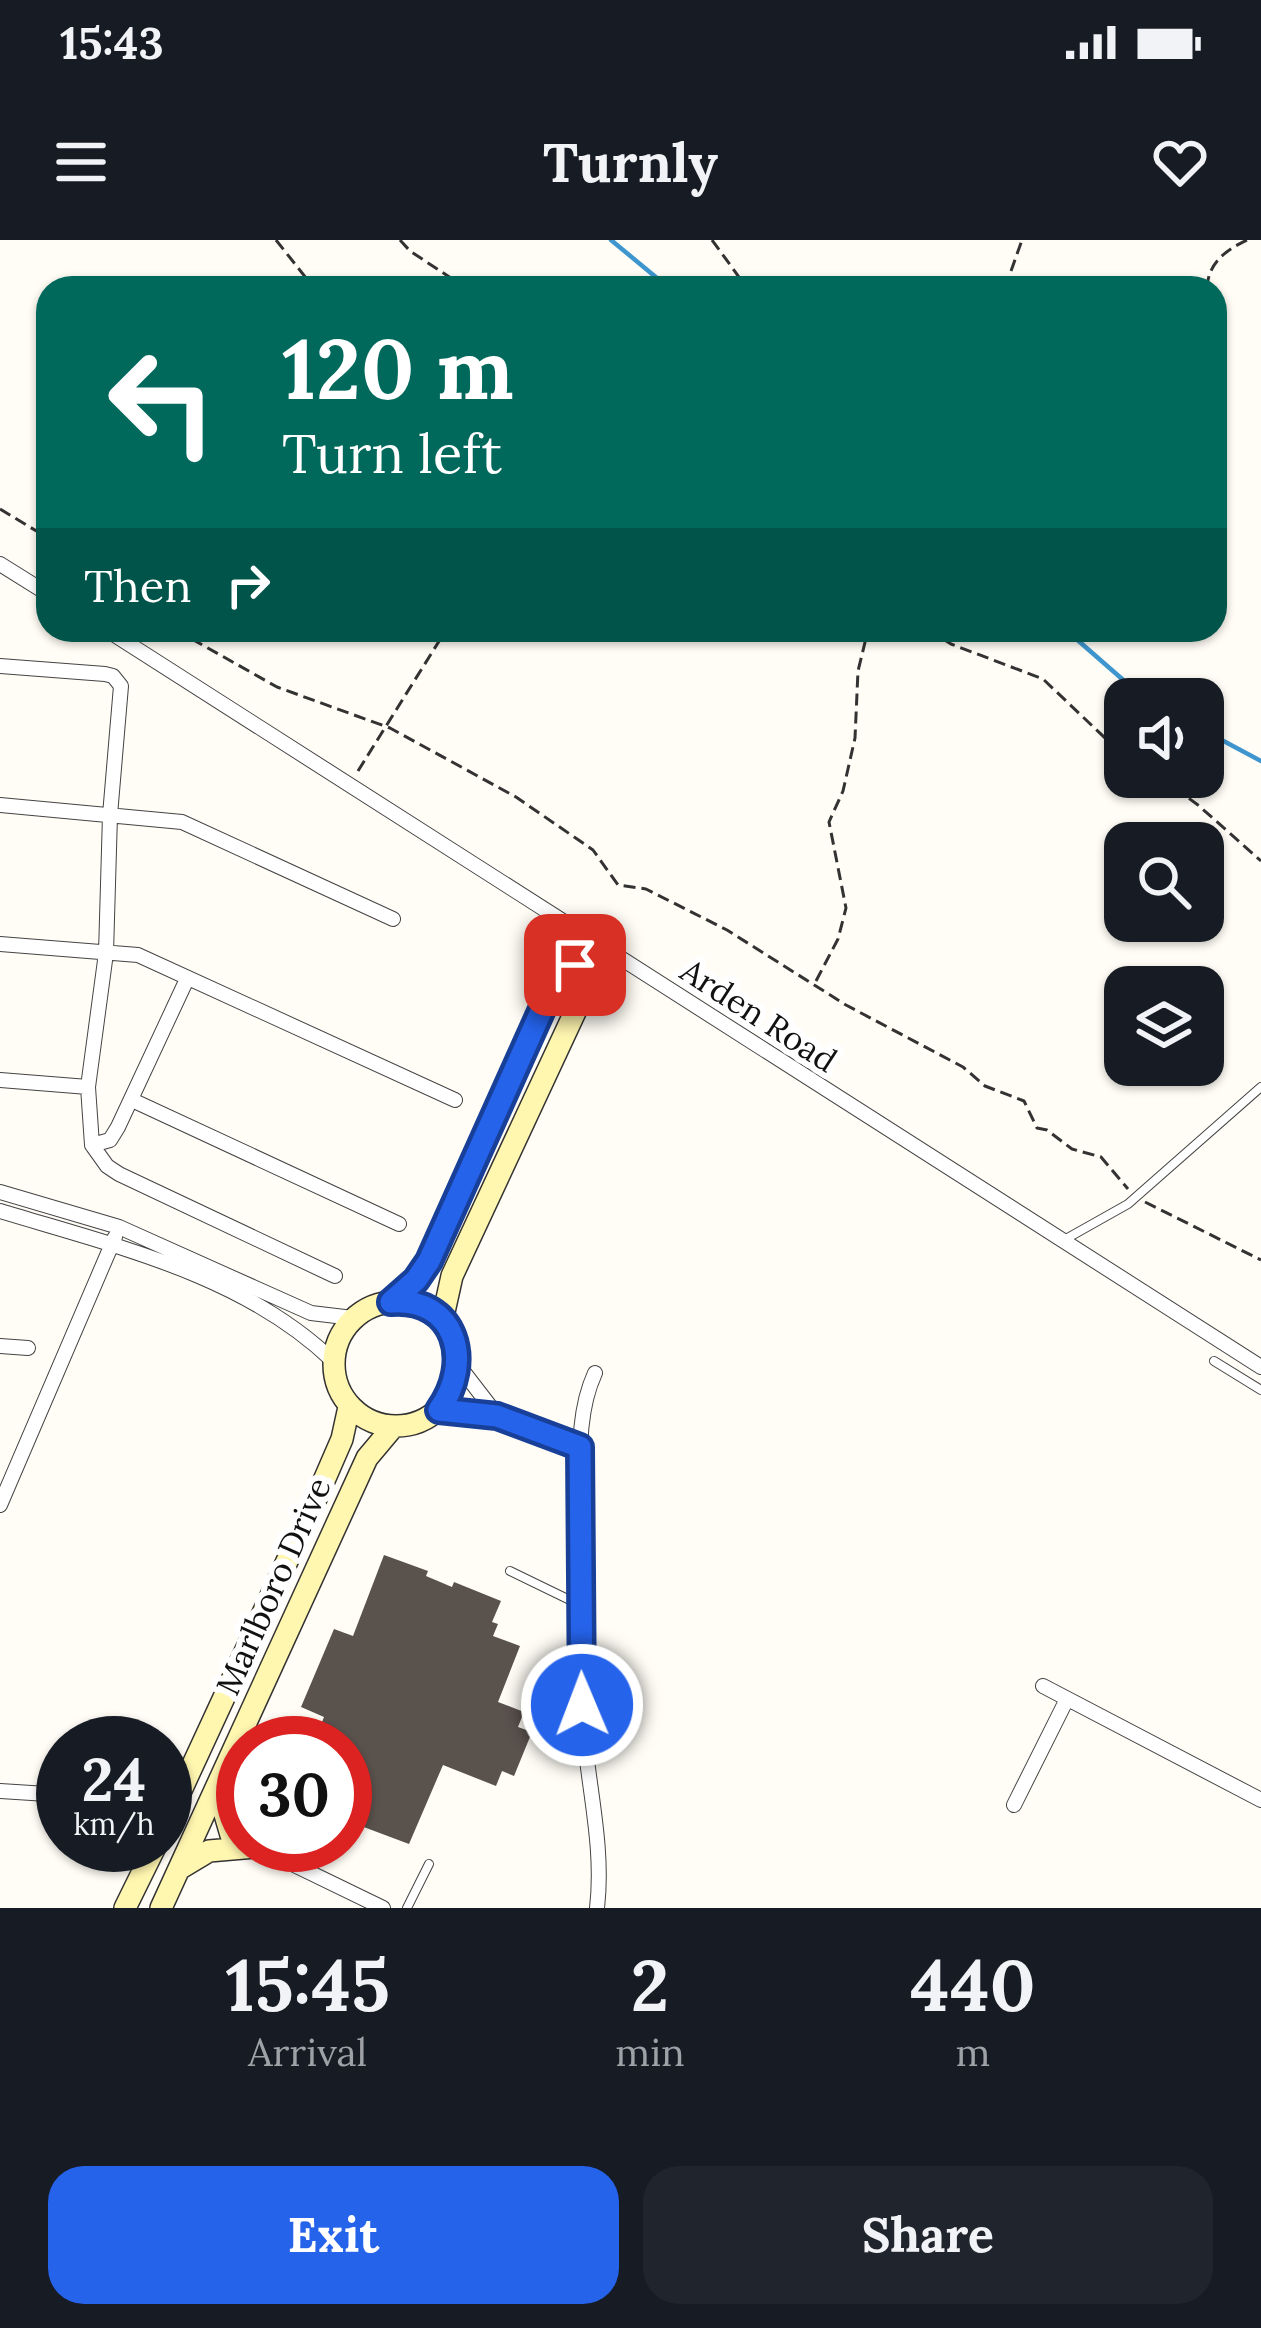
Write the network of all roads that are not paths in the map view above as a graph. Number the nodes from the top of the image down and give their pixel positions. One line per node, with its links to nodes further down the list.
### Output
1 (0, 564): 2 (street)
2 (36, 586)
3 (126, 642): 21 (street, Arden Road)
4 (0, 666): 6 (street)
5 (0, 805): 6 (street)
6 (110, 815): 7 (street); 9 (street)
7 (393, 919)
8 (0, 944): 9 (street)
9 (106, 953): 10 (street); 12 (street)
10 (187, 979): 14 (street); 15 (street)
11 (0, 1080): 12 (street)
12 (88, 1087): 16 (street)
13 (1261, 1087): 21 (lane)
14 (132, 1100): 16 (street); 19 (street)
15 (455, 1100)
16 (92, 1145): 23 (street)
17 (0, 1192): 20 (street)
18 (0, 1211): 22 (street)
19 (399, 1224)
20 (119, 1227): 22 (street); 25 (street)
21 (1063, 1241): 32 (street, Arden Road)
22 (112, 1246): 29 (street); 40 (street)
23 (335, 1276)
24 (391, 1302): 25 (main road); 26 (main road); 26 (main road)
25 (353, 1318): 29 (main road)
26 (442, 1321): 31 (main road)
27 (0, 1346): 28 (street)
28 (28, 1348)
29 (333, 1361): 35 (main road)
30 (1214, 1361): 34 (lane)
31 (459, 1366): 36 (main road); 37 (street)
32 (1261, 1367)
33 (595, 1373): 39 (street)
34 (1261, 1390)
35 (349, 1406): 38 (main road); 46 (main road, Marlboro Drive)
36 (439, 1410): 37 (street); 38 (main road)
37 (497, 1416): 39 (street)
38 (393, 1426): 45 (main road, Marlboro Drive)
39 (580, 1447): 42 (street)
40 (0, 1505)
41 (510, 1570): 42 (lane)
42 (579, 1604): 64 (street)
43 (1043, 1686): 44 (street)
44 (1066, 1699): 50 (street); 51 (street)
45 (249, 1716)
46 (192, 1762)
47 (216, 1790): 53 (main road, Marlboro Drive)
48 (0, 1791): 49 (street)
49 (36, 1793)
50 (1261, 1800)
51 (1015, 1805)
52 (192, 1826): 53 (main road)
53 (200, 1826): 54 (street); 55 (main road, Marlboro Drive)
54 (216, 1831)
55 (192, 1842)
56 (429, 1864): 63 (lane)
57 (143, 1872): 60 (main road)
58 (178, 1872): 61 (main road, Marlboro Drive)
59 (309, 1872): 62 (street)
60 (125, 1908)
61 (161, 1908)
62 (383, 1908)
63 (407, 1908)
64 (597, 1908)

